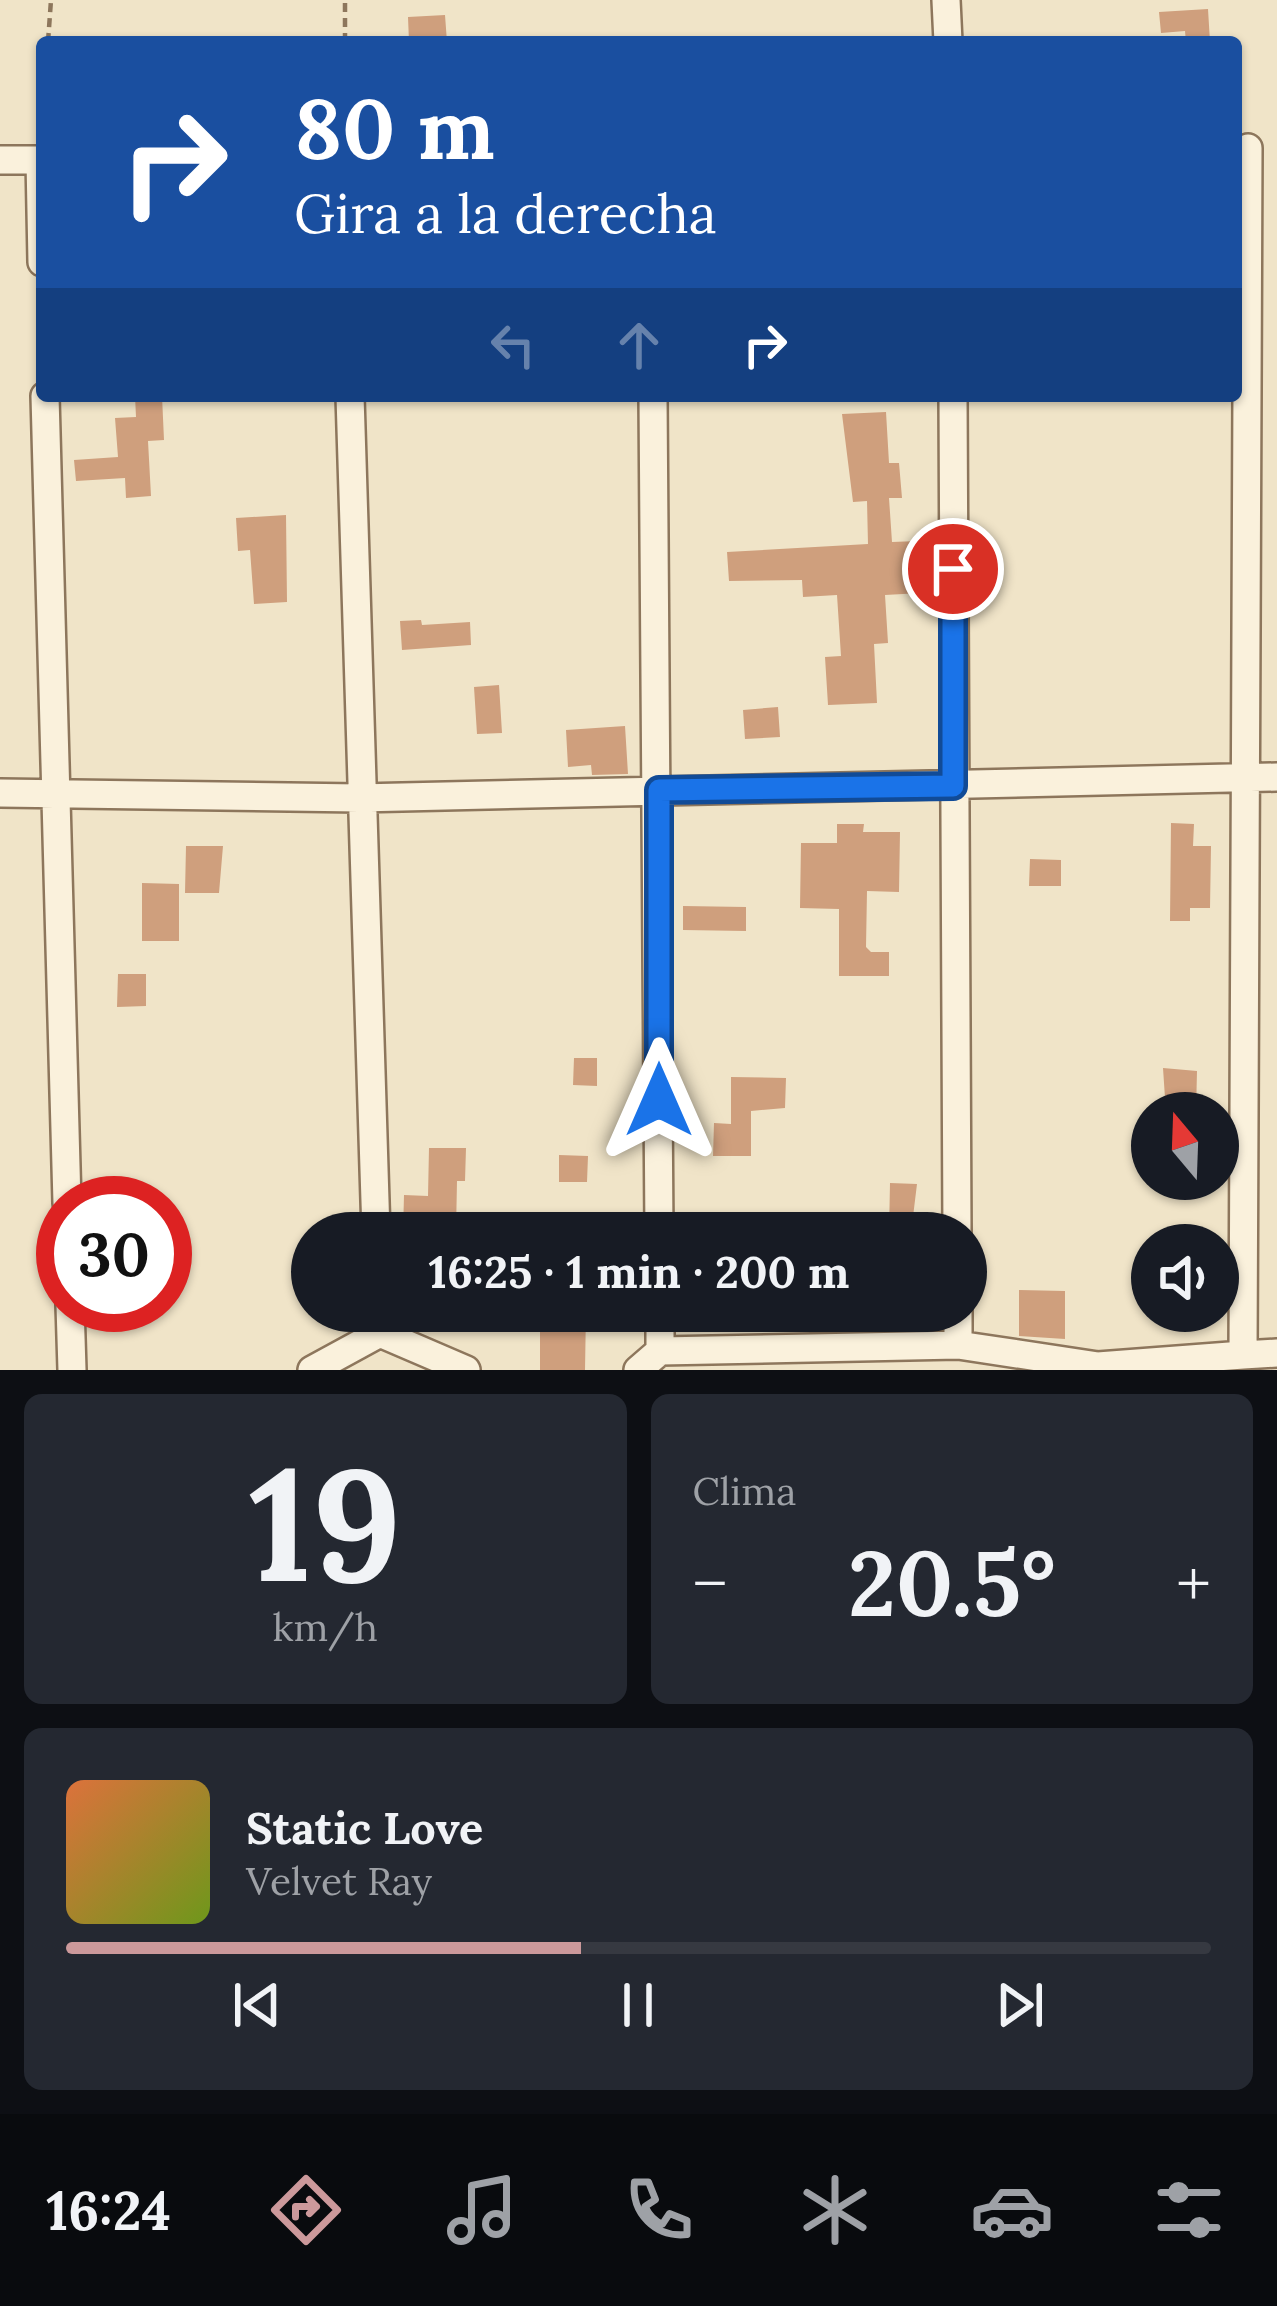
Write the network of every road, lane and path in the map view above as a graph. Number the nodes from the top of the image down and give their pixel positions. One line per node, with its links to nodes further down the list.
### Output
1 (51, 0): 4 (path)
2 (345, 0): 5 (path)
3 (946, 0): 6 (street)
4 (48, 36)
5 (345, 36)
6 (948, 36)
7 (1242, 148): 8 (street); 15 (street)
8 (1277, 148)
9 (0, 160): 10 (street)
10 (36, 160)
11 (45, 402): 19 (street)
12 (350, 402): 20 (street)
13 (653, 402): 17 (street)
14 (952, 402): 16 (street)
15 (1263, 778): 16 (street); 33 (street)
16 (953, 786): 17 (street); 24 (street)
17 (659, 790): 20 (street); 23 (street)
18 (0, 793): 19 (street)
19 (54, 793): 20 (street); 21 (street)
20 (359, 797): 22 (street)
21 (66, 1176)
22 (375, 1212)
23 (659, 1212)
24 (957, 1212)
25 (71, 1332): 34 (street)
26 (365, 1332): 35 (street)
27 (397, 1332): 36 (street)
28 (660, 1332): 31 (street)
29 (958, 1332): 30 (street)
30 (958, 1345): 31 (street); 33 (street)
31 (660, 1351): 37 (street)
32 (1277, 1354): 33 (street)
33 (1243, 1355)
34 (72, 1370)
35 (312, 1370)
36 (466, 1370)
37 (638, 1370)

